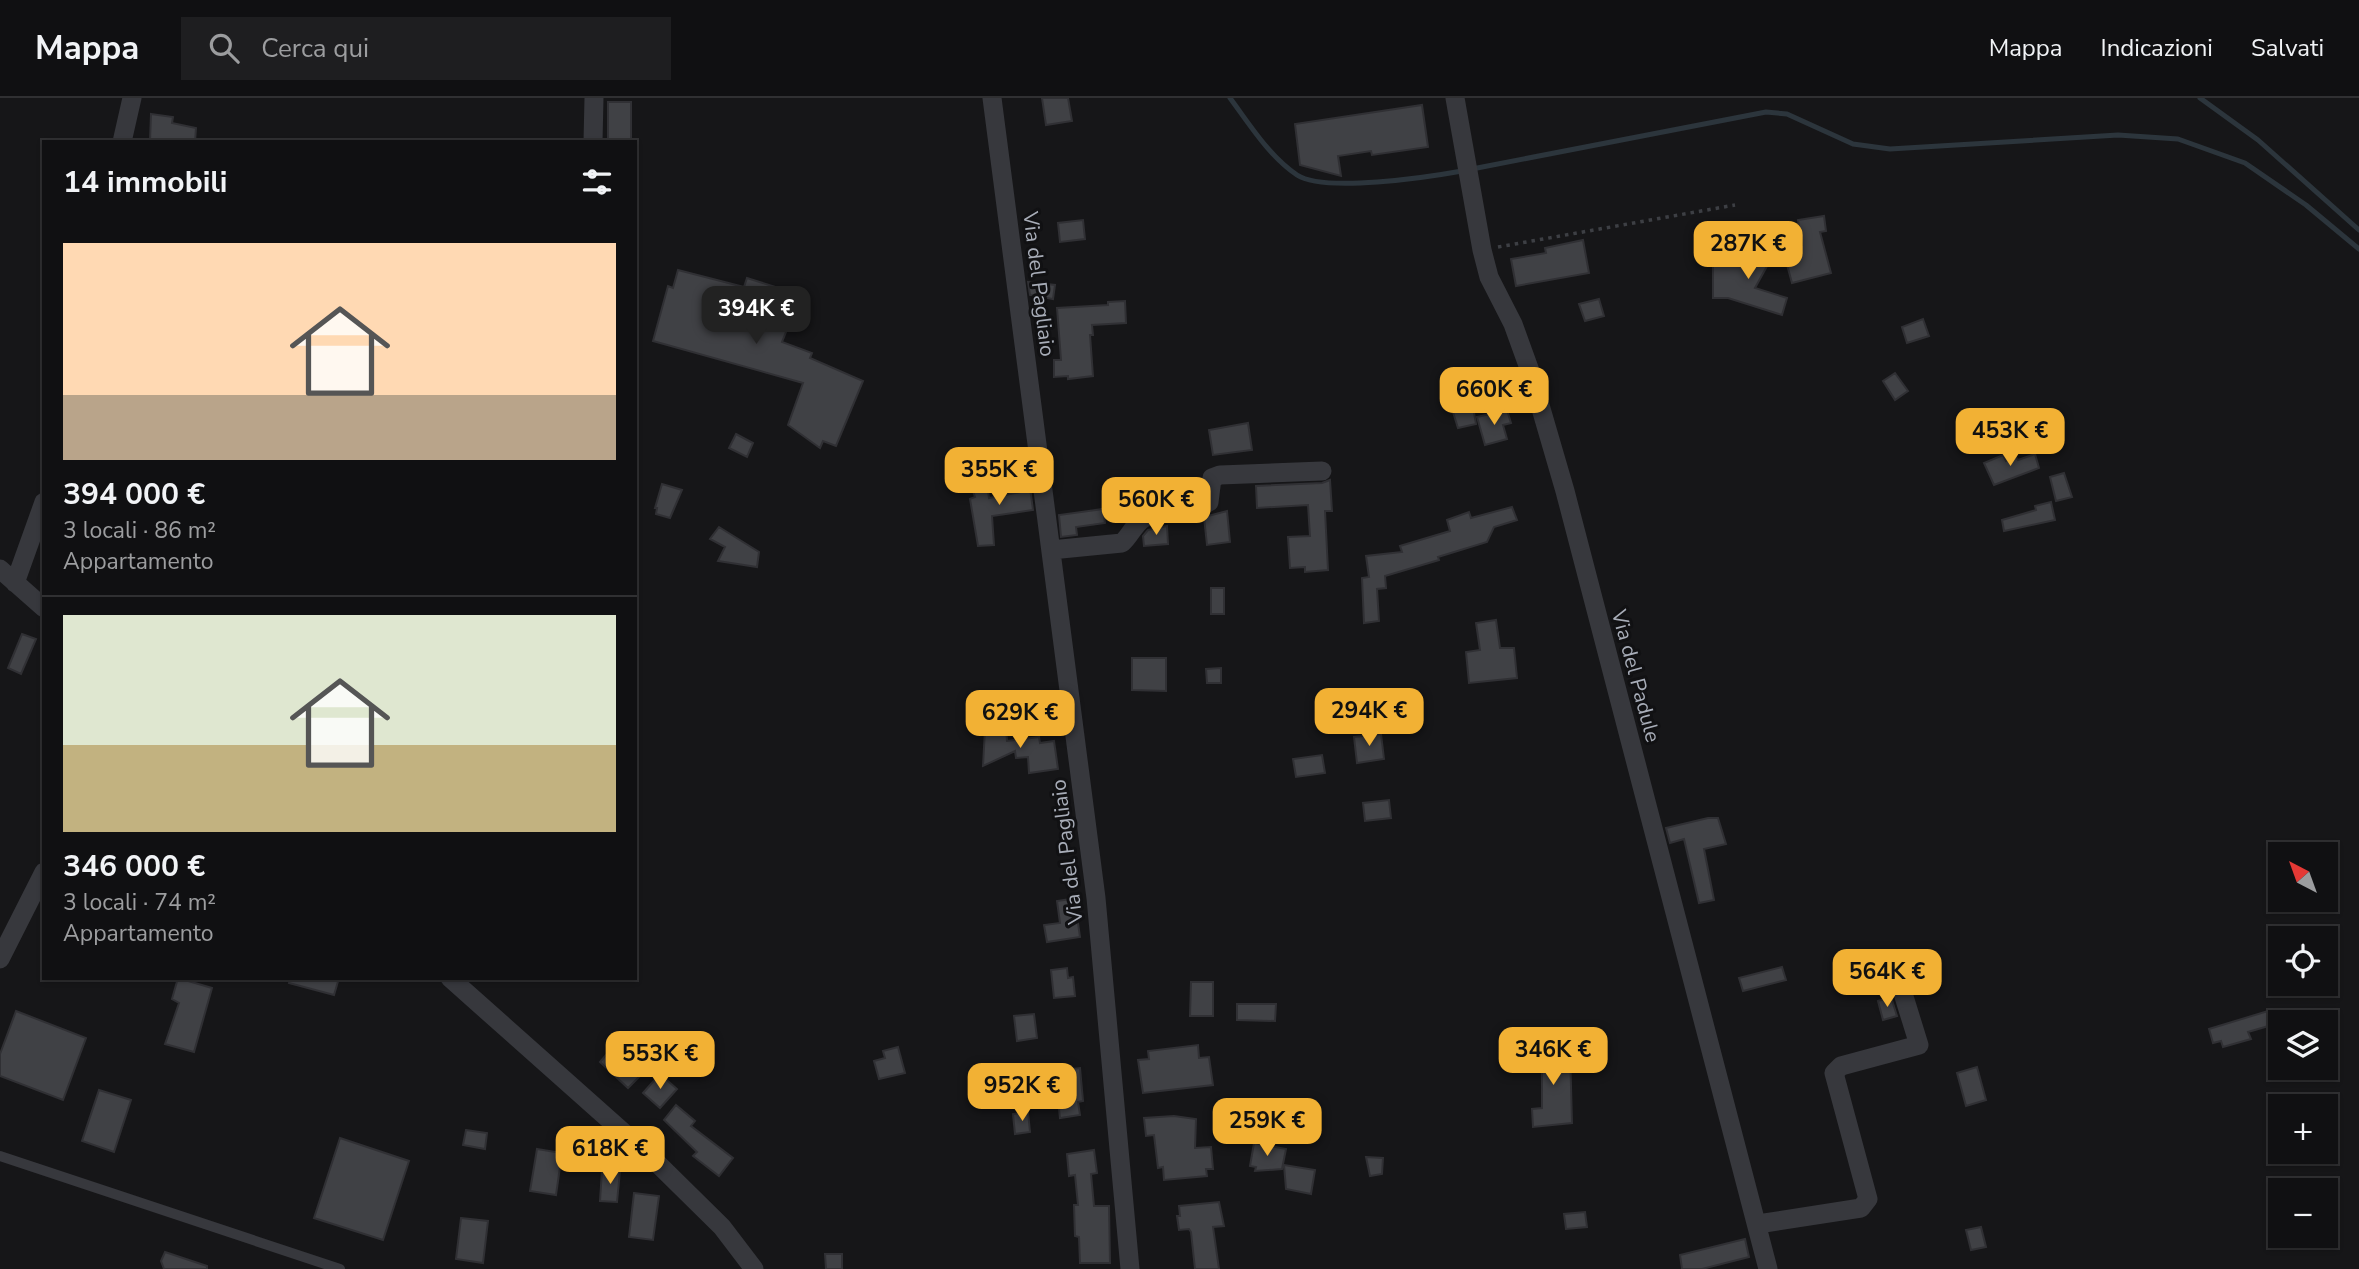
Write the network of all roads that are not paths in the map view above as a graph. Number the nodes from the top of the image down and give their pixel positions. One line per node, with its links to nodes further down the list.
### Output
1 (132, 98): 5 (street)
2 (594, 98): 6 (street)
3 (992, 98): 9 (street, Via del Pagliaio)
4 (1455, 98): 18 (street, Via del Padule)
5 (122, 140)
6 (593, 140)
7 (1322, 471): 9 (street)
8 (42, 508): 11 (street)
9 (1051, 550): 21 (street, Via del Pagliaio)
10 (0, 569): 11 (street)
11 (15, 583): 12 (street)
12 (42, 606)
13 (42, 876): 14 (street)
14 (0, 958)
15 (1892, 961): 18 (street)
16 (452, 980): 20 (street)
17 (0, 1156): 19 (lane)
18 (1758, 1224): 22 (street, Via del Padule)
19 (340, 1269)
20 (754, 1269)
21 (1130, 1269)
22 (1768, 1269)

